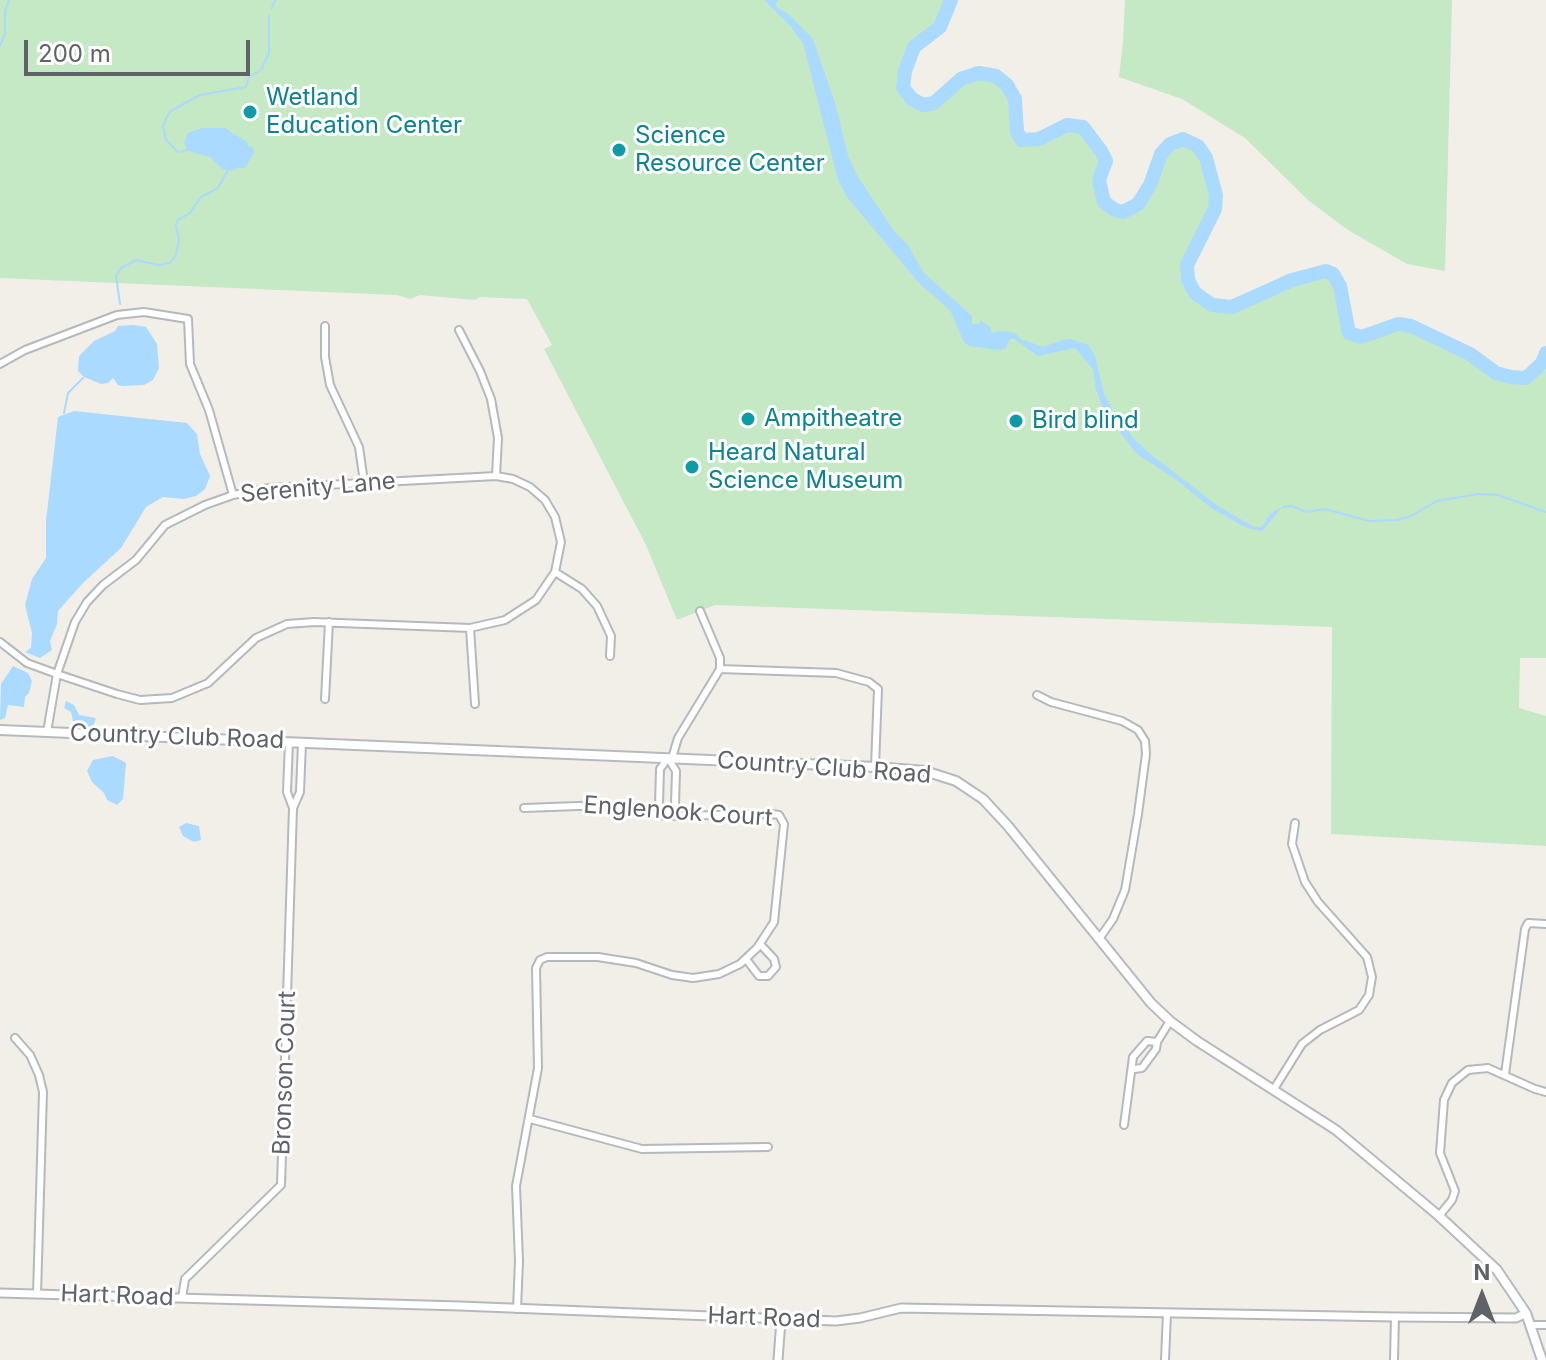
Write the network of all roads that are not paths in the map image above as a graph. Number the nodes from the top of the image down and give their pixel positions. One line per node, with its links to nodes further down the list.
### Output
1 (325, 326): 5 (street)
2 (459, 330): 4 (street)
3 (0, 364): 6 (street)
4 (496, 476): 5 (street, Serenity Lane); 7 (street, Serenity Lane)
5 (364, 482): 6 (street, Serenity Lane)
6 (233, 495): 14 (street, Serenity Lane)
7 (555, 572): 10 (street); 12 (street)
8 (700, 611): 13 (street)
9 (329, 622): 10 (street); 14 (street); 16 (street)
10 (470, 628): 17 (street)
11 (0, 642): 14 (street)
12 (610, 656)
13 (720, 669): 22 (street); 23 (street)
14 (57, 674): 19 (street, Serenity Lane)
15 (1037, 695): 29 (street)
16 (325, 699)
17 (475, 704)
18 (0, 730): 19 (main road, Country Club Road)
19 (47, 732): 20 (main road, Country Club Road)
20 (289, 742): 21 (main road, Country Club Road); 24 (street, Bronson Court)
21 (302, 743): 22 (main road, Country Club Road); 24 (street, Bronson Court)
22 (670, 758): 23 (main road, Country Club Road); 26 (street); 26 (street)
23 (875, 767): 29 (main road, Country Club Road)
24 (293, 808): 45 (street, Bronson Court)
25 (524, 808): 26 (street, Englenook Court)
26 (666, 816): 30 (street, Englenook Court)
27 (1295, 823): 37 (street)
28 (1546, 924): 36 (street)
29 (1099, 939): 32 (main road, Country Club Road)
30 (760, 944): 31 (street); 31 (street)
31 (746, 959): 39 (street)
32 (1170, 1021): 34 (street); 37 (main road, Country Club Road)
33 (15, 1038): 44 (street)
34 (1157, 1042): 35 (street); 35 (street)
35 (1134, 1069): 40 (street)
36 (1505, 1074): 38 (street); 42 (street)
37 (1274, 1089): 42 (main road, Country Club Road)
38 (1546, 1092)
39 (530, 1119): 41 (street); 46 (street)
40 (1124, 1125)
41 (768, 1147)
42 (1439, 1216): 48 (main road, Country Club Road)
43 (0, 1293): 44 (street, Hart Road)
44 (37, 1294): 45 (street, Hart Road)
45 (182, 1298): 46 (street, Hart Road)
46 (517, 1309): 50 (street, Hart Road)
47 (1167, 1313): 49 (street, Hart Road); 50 (street, Hart Road); 54 (street)
48 (1526, 1313): 49 (street, Hart Road); 51 (main road, Country Club Road)
49 (1395, 1317): 55 (street)
50 (781, 1320): 53 (street)
51 (1532, 1325): 52 (street); 56 (main road, Country Club Road)
52 (1546, 1325)
53 (778, 1360)
54 (1165, 1360)
55 (1394, 1360)
56 (1542, 1360)

